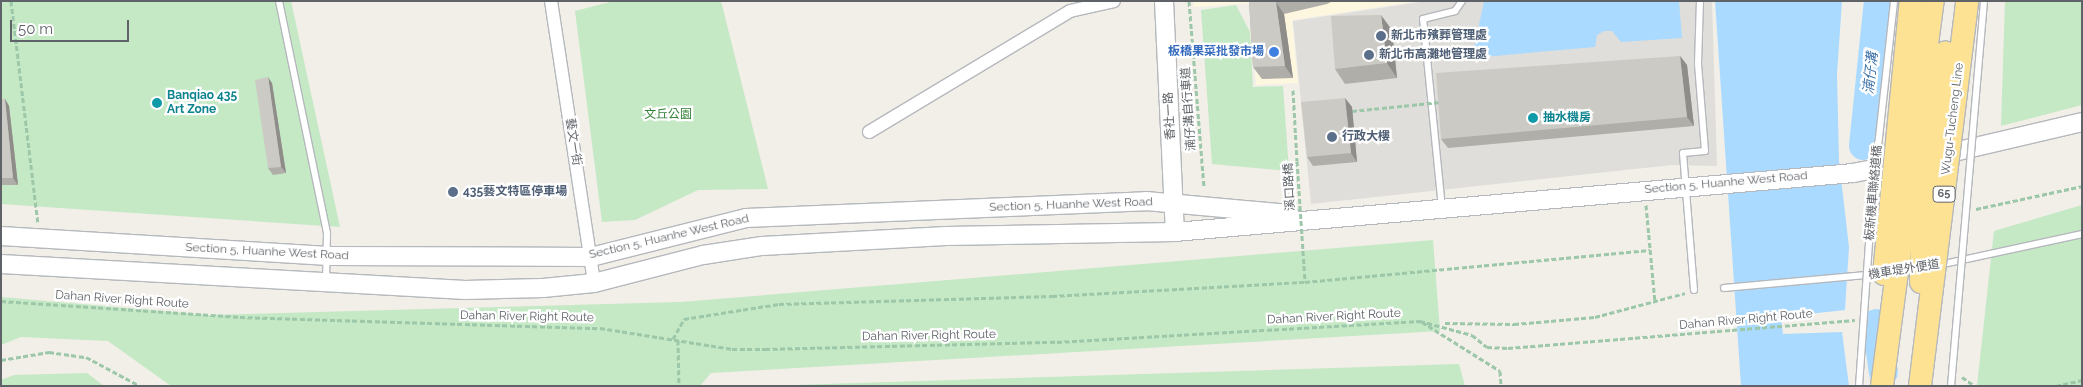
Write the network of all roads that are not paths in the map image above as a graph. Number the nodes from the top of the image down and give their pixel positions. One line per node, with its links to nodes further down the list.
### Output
1 (280, 1): 22 (lane)
2 (551, 1): 23 (street, 藝文一街)
3 (1114, 1): 14 (street)
4 (1164, 1): 16 (street, 香社一路)
5 (1462, 1): 17 (lane)
6 (1700, 1): 15 (lane)
7 (1894, 1): 29 (lane, 板新機車聯絡道橋, bridge)
8 (1911, 1): 30 (highway, bridge)
9 (1933, 1): 30 (highway, bridge)
10 (1952, 1): 31 (highway, bridge)
11 (1967, 1): 31 (highway, Wugu-Tucheng Line / 65, bridge)
12 (1984, 1): 32 (lane, bridge)
13 (2082, 122): 15 (street, Section 5, Huanhe West Road)
14 (869, 132)
15 (1686, 184): 17 (street, Section 5, Huanhe West Road); 28 (lane)
16 (1175, 204): 18 (street, Section 5, Huanhe West Road); 19 (street, 香社一路); 23 (street, Section 5, Huanhe West Road)
17 (1442, 210): 18 (street, Section 5, Huanhe West Road)
18 (1336, 218): 19 (street, Section 5, Huanhe West Road)
19 (1174, 232): 26 (street, Section 5, Huanhe West Road)
20 (2082, 234): 27 (lane, 機車堤外便道)
21 (1, 236): 22 (street, Section 5, Huanhe West Road)
22 (328, 256): 23 (street, Section 5, Huanhe West Road); 25 (lane)
23 (591, 257): 26 (street, 藝文一街)
24 (1, 264): 25 (street, Section 5, Huanhe West Road)
25 (326, 282): 26 (street, Section 5, Huanhe West Road)
26 (594, 283)
27 (1724, 288)
28 (1694, 290)
29 (1858, 386)
30 (1882, 386)
31 (1920, 386)
32 (1951, 386)

